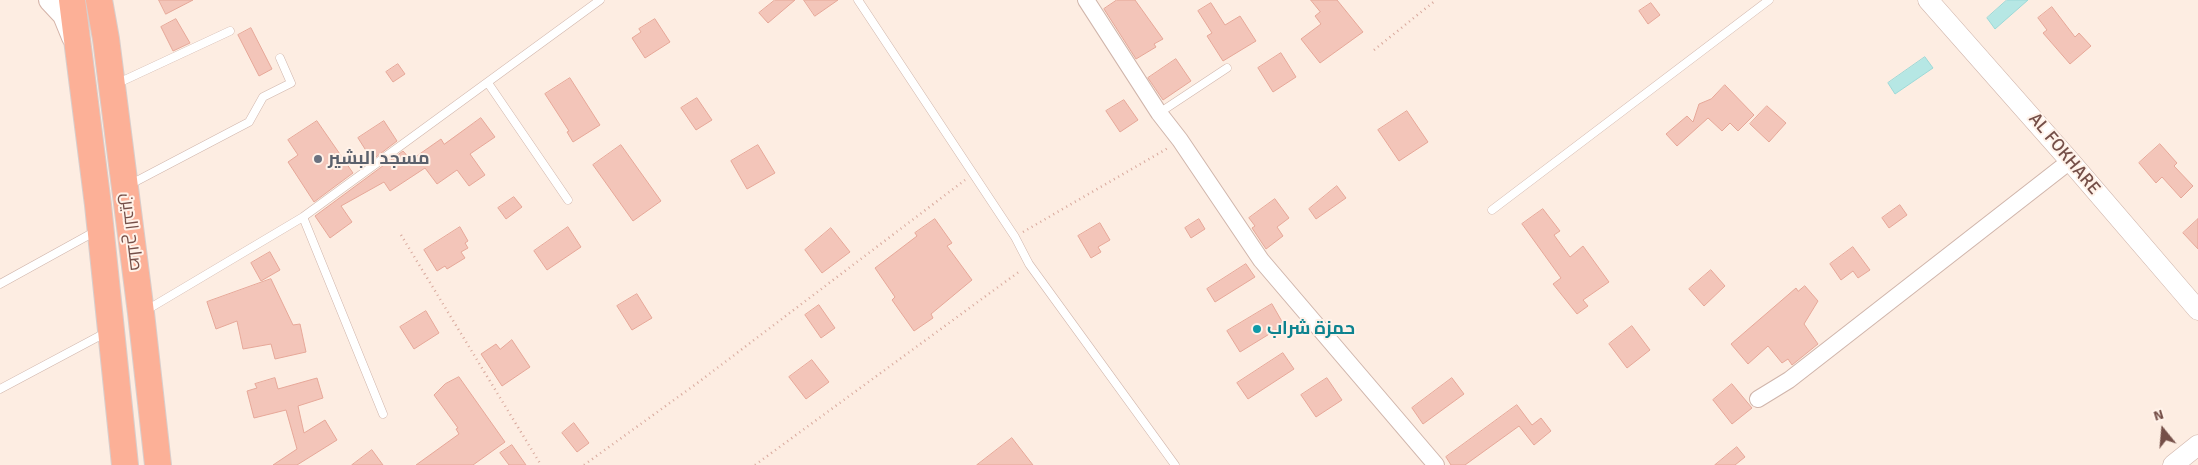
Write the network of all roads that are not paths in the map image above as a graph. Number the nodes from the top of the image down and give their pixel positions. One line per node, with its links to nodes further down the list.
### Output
1 (50, 0): 10 (main road)
2 (72, 0): 10 (highway, صلاح الدين)
3 (99, 0): 14 (highway, صلاح الدين)
4 (600, 0): 13 (lane)
5 (858, 0): 32 (lane)
6 (1086, 0): 15 (street)
7 (1768, 0): 19 (lane)
8 (1928, 0): 16 (street, AL FOKHARE)
9 (230, 31): 14 (lane)
10 (79, 53): 21 (highway, صلاح الدين)
11 (280, 58): 17 (lane)
12 (1226, 68): 15 (lane)
13 (488, 83): 18 (lane); 20 (lane)
14 (112, 86): 17 (highway, صلاح الدين)
15 (1159, 113): 33 (street)
16 (2070, 161): 23 (street, AL FOKHARE); 27 (street)
17 (125, 187): 24 (highway, صلاح الدين)
18 (568, 200)
19 (1492, 210)
20 (303, 217): 24 (lane); 28 (lane)
21 (100, 229): 22 (lane); 25 (highway, صلاح الدين)
22 (0, 284)
23 (2198, 310)
24 (141, 313): 31 (highway, صلاح الدين)
25 (111, 329): 26 (lane); 30 (highway, صلاح الدين)
26 (0, 388)
27 (1758, 400)
28 (383, 414)
29 (2198, 445): 34 (street)
30 (125, 465)
31 (158, 465)
32 (1175, 465)
33 (1436, 465)
34 (2173, 465)

